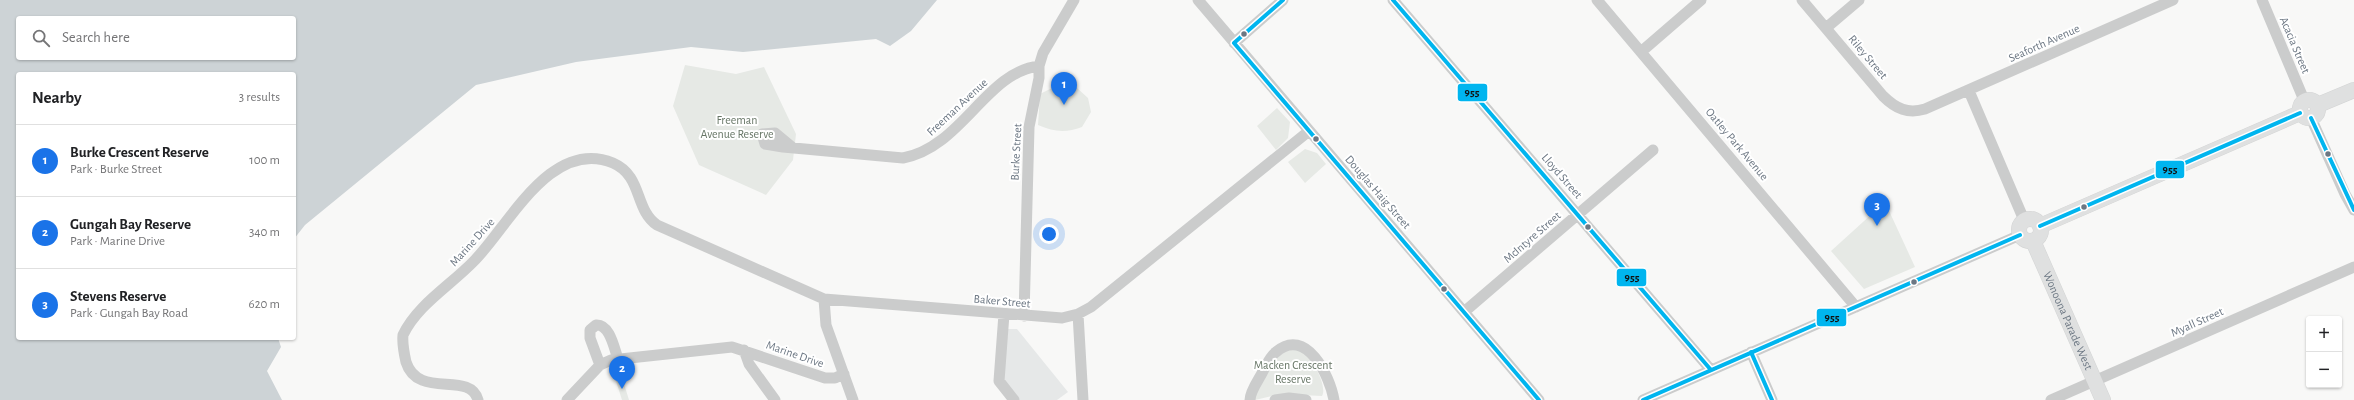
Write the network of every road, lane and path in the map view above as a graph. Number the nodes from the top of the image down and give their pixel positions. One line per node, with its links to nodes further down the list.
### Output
1 (1074, 0): 14 (street, Burke Street)
2 (1198, 0): 12 (street, Douglas Haig Street)
3 (1283, 0): 12 (street)
4 (1393, 0): 23 (street, Lloyd Street)
5 (1597, 0): 13 (street, Oatley Park Avenue)
6 (1701, 0): 13 (street)
7 (1802, 0): 11 (street, Riley Street)
8 (1859, 0): 11 (street)
9 (2173, 0): 16 (street, Seaforth Avenue)
10 (2262, 0): 18 (street, Acacia Street)
11 (1826, 28): 17 (street, Riley Street)
12 (1234, 43): 19 (street, Douglas Haig Street)
13 (1642, 51): 30 (street, Oatley Park Avenue)
14 (1039, 66): 20 (street, Freeman Avenue); 34 (street, Burke Street)
15 (2354, 90): 18 (street)
16 (1969, 91): 17 (street, Seaforth Avenue); 25 (street)
17 (1925, 109)
18 (2308, 109): 22 (street, Acacia Street); 26 (street)
19 (1309, 131): 31 (street, Douglas Haig Street); 33 (street, Baker Street)
20 (793, 148)
21 (1653, 150): 23 (street, McIntyre Street)
22 (2354, 210)
23 (1578, 214): 31 (street, McIntyre Street); 39 (street, Lloyd Street)
24 (648, 216): 29 (street, Baker Street); 42 (street, Marine Drive)
25 (2024, 220): 26 (street); 27 (street)
26 (2040, 226): 27 (street)
27 (2026, 238): 30 (street); 41 (street, Wonoona Parade West)
28 (2354, 267): 41 (street, Myall Street)
29 (824, 300): 32 (street, Baker Street); 40 (street)
30 (1856, 307): 36 (street)
31 (1464, 312): 52 (street, Douglas Haig Street)
32 (1004, 314): 34 (street, Baker Street); 46 (street)
33 (1078, 314): 34 (street, Baker Street); 47 (street)
34 (1024, 316)
35 (744, 350): 37 (street, Marine Drive); 40 (street, Marine Drive); 44 (street)
36 (1751, 352): 39 (street); 54 (street)
37 (618, 359): 38 (street, Marine Drive); 38 (street)
38 (600, 365): 43 (street, Marine Drive)
39 (1711, 370): 53 (street)
40 (844, 374): 45 (street)
41 (2095, 381): 55 (street, Myall Street); 56 (street, Wonoona Parade West)
42 (478, 400)
43 (567, 400)
44 (775, 400)
45 (853, 400)
46 (1014, 400)
47 (1083, 400)
48 (1250, 400): 51 (street)
49 (1276, 400): 50 (street)
50 (1306, 400)
51 (1334, 400)
52 (1539, 400)
53 (1643, 400)
54 (1772, 400)
55 (2051, 400)
56 (2103, 400)

